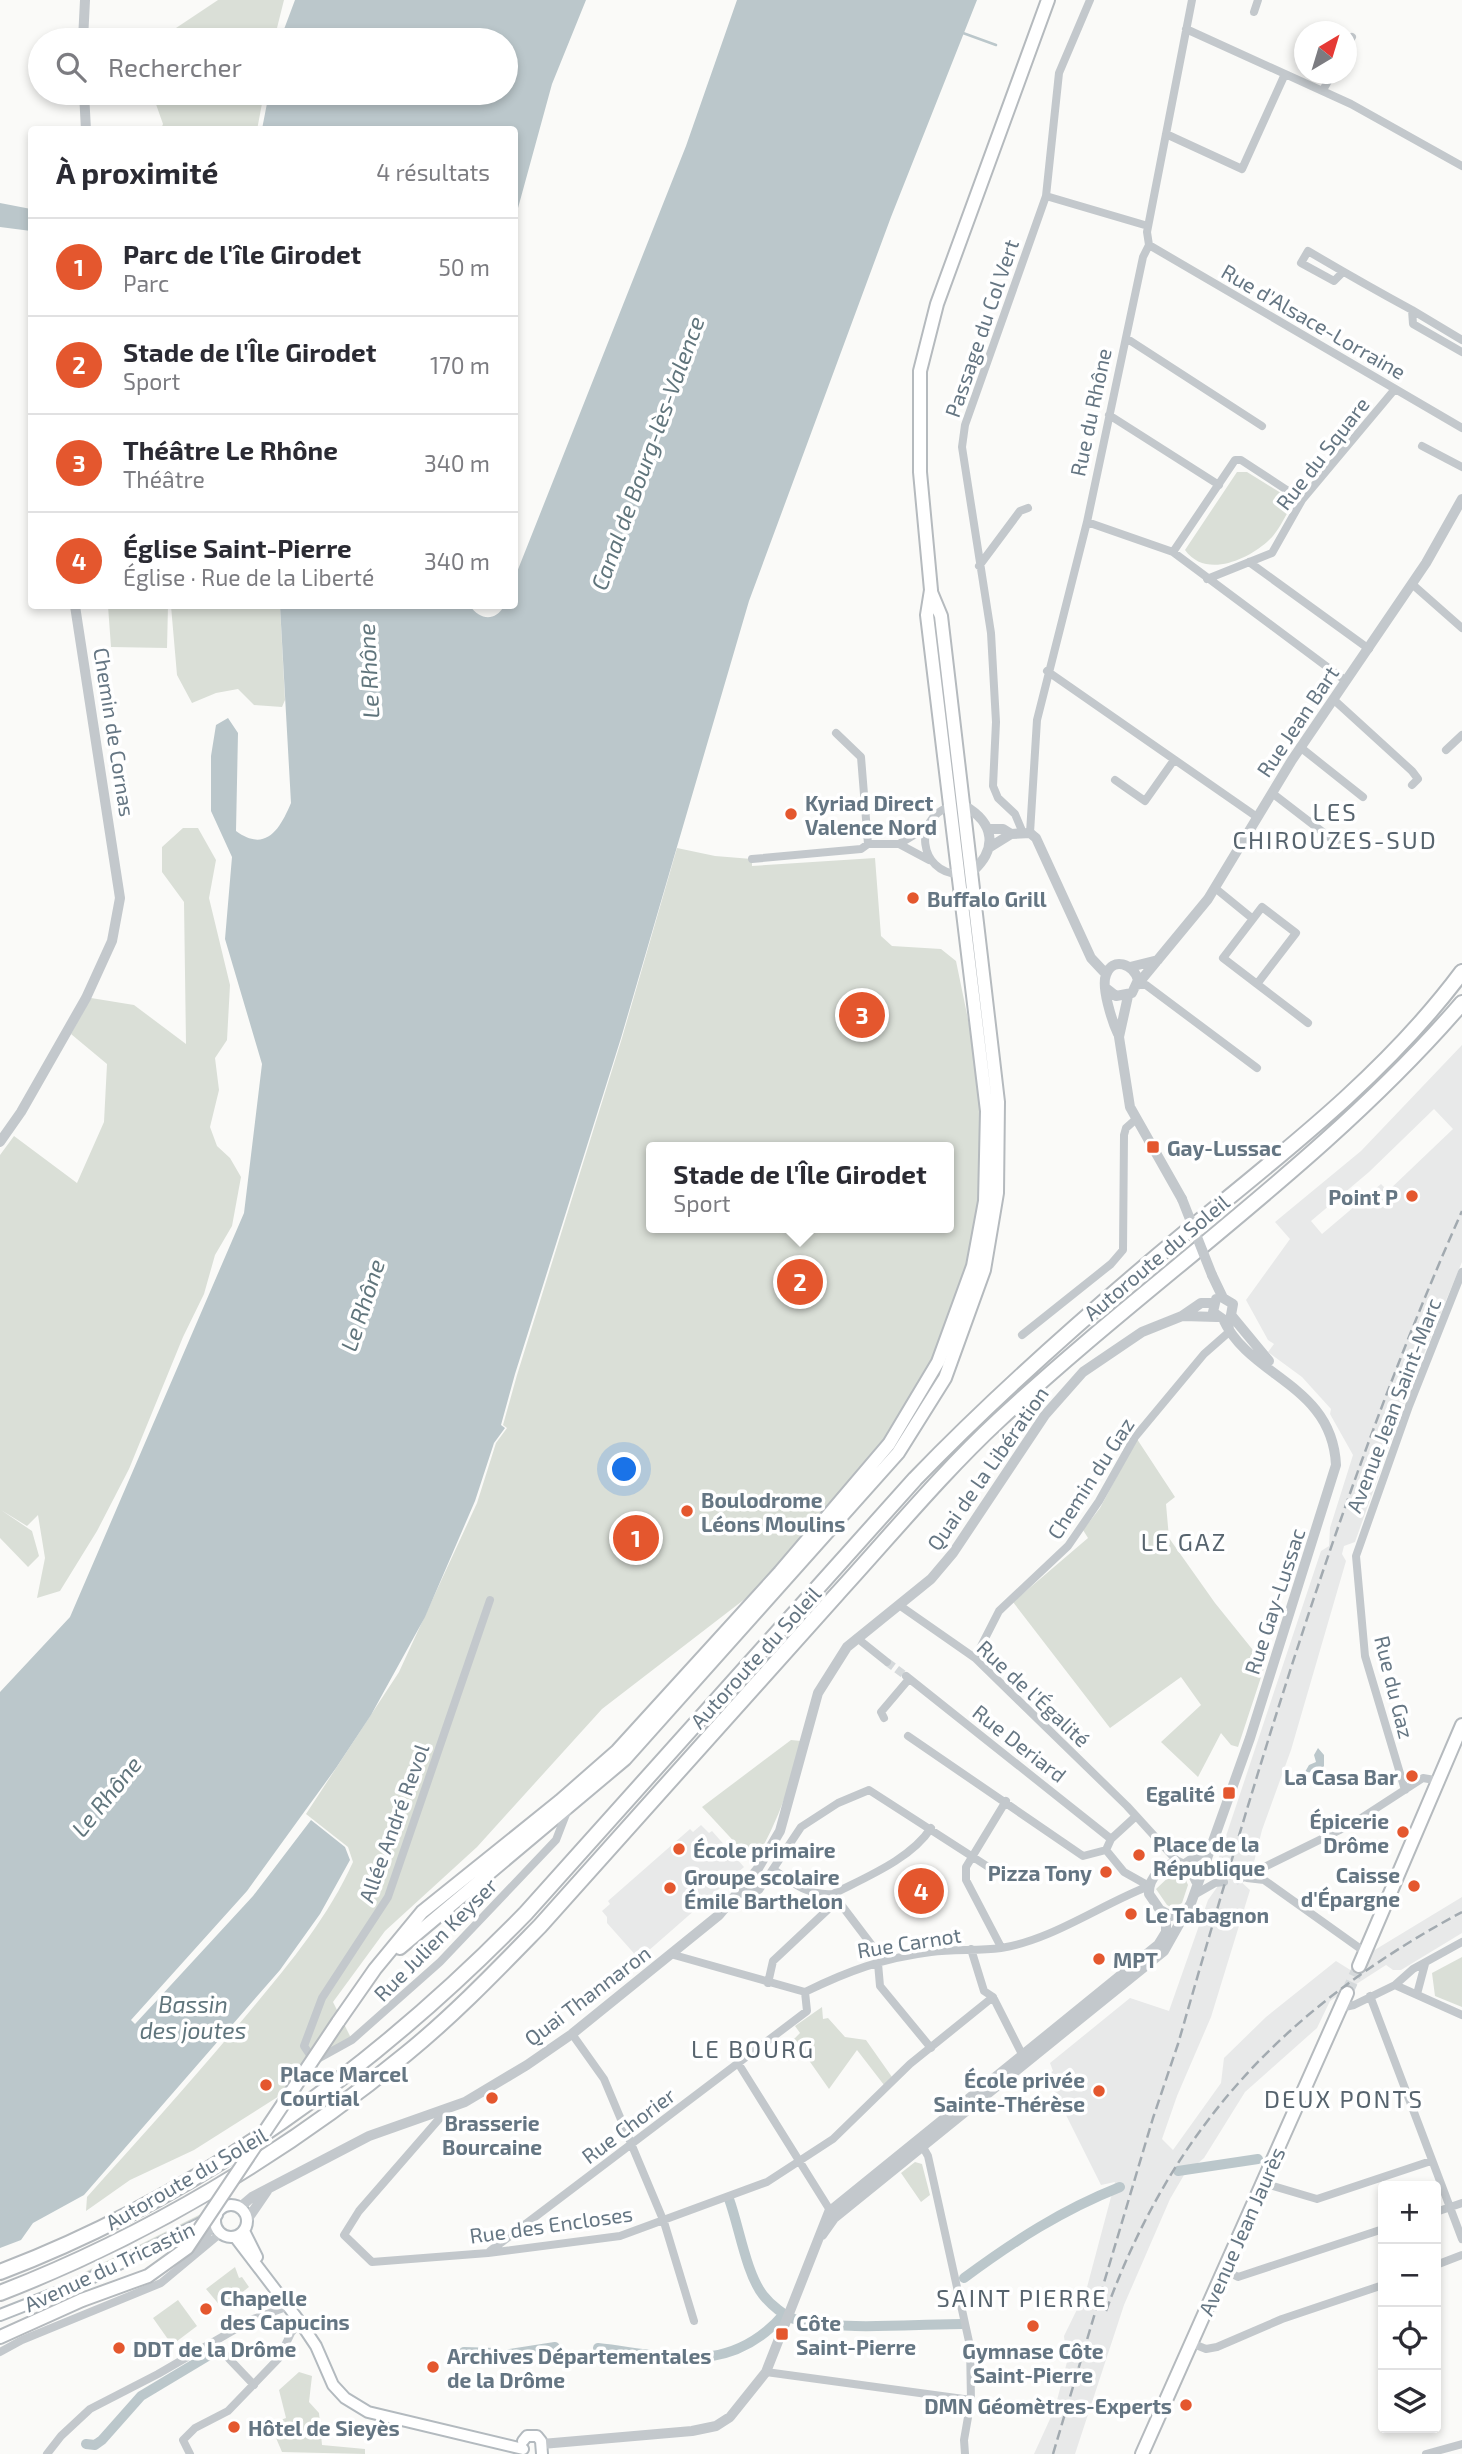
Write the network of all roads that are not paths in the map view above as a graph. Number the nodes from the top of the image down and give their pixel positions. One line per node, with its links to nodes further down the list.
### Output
1 (85, 0): 7 (street)
2 (1048, 0): 40 (main road)
3 (1090, 0): 16 (street, Passage du Col Vert)
4 (1192, 0): 8 (street, Rue du Rhône)
5 (1258, 0): 6 (street)
6 (1254, 12)
7 (84, 28)
8 (1186, 29): 9 (street); 14 (street, Rue du Rhône)
9 (1285, 75): 11 (street); 14 (street)
10 (1327, 84): 11 (street)
11 (1324, 90): 15 (street)
12 (85, 105): 13 (street)
13 (86, 126)
14 (1166, 134): 17 (street, Rue du Rhône)
15 (1462, 166)
16 (1046, 196): 17 (street); 37 (street, Passage du Col Vert)
17 (1148, 226): 18 (street, Rue du Rhône)
18 (1149, 245): 21 (street, Rue du Rhône); 24 (street, Rue d'Alsace-Lorraine)
19 (1343, 272): 19 (street); 20 (street)
20 (1412, 310): 22 (street); 23 (street)
21 (1126, 338): 25 (street, Rue du Rhône); 26 (street)
22 (1462, 340)
23 (1462, 352)
24 (1395, 389): 27 (street, Rue d'Alsace-Lorraine); 31 (street, Rue du Square)
25 (1109, 415): 30 (street); 34 (street, Rue du Rhône)
26 (1262, 426)
27 (1462, 428)
28 (1422, 446): 29 (street)
29 (1462, 467)
30 (1219, 485): 31 (street); 35 (street)
31 (1302, 499): 36 (street, Rue du Square)
32 (1462, 499): 39 (street, Rue Jean Bart)
33 (1028, 508): 37 (street)
34 (1087, 522): 35 (street); 44 (street, Rue du Rhône)
35 (1173, 552): 38 (street)
36 (1249, 562): 38 (street, Rue du Square); 43 (street)
37 (979, 566): 61 (street, Passage du Col Vert)
38 (1207, 579): 45 (street)
39 (1412, 584): 42 (street); 43 (street, Rue Jean Bart)
40 (931, 590): 56 (main road); 57 (main road)
41 (75, 609): 86 (street, Chemin de Cornas)
42 (1462, 628)
43 (1369, 649): 45 (street, Rue Jean Bart)
44 (1047, 671): 51 (street); 61 (street, Rue du Rhône)
45 (1346, 681): 46 (street, Rue Jean Bart)
46 (1334, 699): 49 (street, Rue Jean Bart); 53 (street)
47 (836, 733): 64 (street)
48 (1462, 734): 50 (street)
49 (1300, 747): 54 (street, Rue Jean Bart); 55 (street)
50 (1446, 750)
51 (1174, 760): 52 (street); 58 (street)
52 (1115, 780)
53 (1412, 785)
54 (1272, 793): 58 (street, Rue Jean Bart); 63 (street)
55 (1363, 797)
56 (965, 806): 57 (main road); 60 (street); 69 (main road)
57 (949, 807): 59 (street); 70 (main road)
58 (1257, 817): 71 (street, Rue Jean Bart)
59 (927, 827): 65 (street); 68 (street)
60 (989, 829): 62 (street); 66 (street)
61 (1026, 833): 62 (street); 76 (street)
62 (1011, 834): 66 (street)
63 (1337, 843)
64 (868, 844): 65 (street); 67 (street)
65 (899, 844): 68 (street)
66 (990, 847): 69 (street)
67 (752, 859)
68 (929, 860): 70 (street)
69 (973, 871): 70 (main road); 107 (main road)
70 (958, 874): 133 (main road)
71 (1215, 888): 72 (street); 73 (street, Rue Jean Bart)
72 (1254, 919): 77 (street); 77 (street)
73 (1158, 960): 74 (street); 78 (street, Rue Jean Bart)
74 (1130, 967): 76 (street); 78 (street)
75 (1462, 972): 169 (highway, Autoroute du Soleil)
76 (1106, 974): 79 (street)
77 (1257, 984): 82 (street)
78 (1137, 985): 80 (street); 84 (street)
79 (1107, 989): 80 (street); 83 (street)
80 (1128, 996): 83 (street)
81 (1462, 1003): 171 (highway, Autoroute du Soleil)
82 (1308, 1023)
83 (1119, 1037): 85 (street)
84 (1257, 1068)
85 (1135, 1120): 88 (street, bridge); 92 (street)
86 (0, 1142)
87 (1462, 1272): 94 (street, Avenue Jean Saint-Marc)
88 (1218, 1300): 89 (street, Quai de la Libération); 90 (street); 90 (street)
89 (1182, 1315): 90 (street, Quai de la Libération); 96 (street, Quai de la Libération)
90 (1224, 1317): 91 (street, Rue Gay-Lussac); 93 (street, Rue Gay-Lussac)
91 (1229, 1332): 93 (street, Rue Gay-Lussac); 98 (street, Chemin du Gaz)
92 (1022, 1335)
93 (1283, 1377): 111 (street, Rue Gay-Lussac)
94 (1358, 1550): 105 (street, Rue du Gaz)
95 (490, 1600): 144 (street, Allée André Revol)
96 (899, 1605): 97 (street, Quai de la Libération); 98 (street, Rue de l'Égalité)
97 (858, 1638): 99 (street); 120 (street, Quai Thannaron)
98 (975, 1658): 108 (street, Rue de l'Égalité)
99 (887, 1662)
100 (884, 1718): 110 (street, Rue Deriard)
101 (1462, 1725): 103 (main road)
102 (908, 1735): 106 (street)
103 (1460, 1740): 104 (main road)
104 (1440, 1781): 105 (street); 128 (main road)
105 (1405, 1790): 114 (street)
106 (1006, 1801): 112 (street); 113 (street)
107 (568, 1806): 133 (main road); 144 (street, Rue Julien Keyser)
108 (1135, 1817): 110 (street); 116 (street)
109 (931, 1828): 113 (street); 115 (street); 122 (street)
110 (1111, 1839): 112 (street)
111 (1210, 1847): 116 (street, Rue Gay-Lussac); 116 (street)
112 (1106, 1850): 119 (street)
113 (971, 1855): 117 (street); 126 (street)
114 (1269, 1868): 118 (street); 118 (street)
115 (774, 1870): 120 (street); 122 (street)
116 (1191, 1872): 119 (street); 121 (street); 121 (street)
117 (1007, 1879)
118 (1264, 1880): 128 (street)
119 (1149, 1886): 124 (street); 126 (street, Rue Carnot)
120 (739, 1894): 129 (street, Quai Thannaron)
121 (1194, 1895): 123 (street)
122 (836, 1897): 130 (street); 134 (street)
123 (1184, 1912): 124 (street); 146 (street)
124 (1166, 1914): 146 (street)
125 (1462, 1942): 131 (street)
126 (1001, 1947): 127 (street, Rue Carnot)
127 (971, 1949): 130 (street, Rue Carnot); 139 (street)
128 (1365, 1952): 132 (main road)
129 (674, 1955): 134 (street); 143 (street, Quai Thannaron)
130 (877, 1962): 136 (street, Rue Carnot); 145 (street)
131 (1425, 1964): 135 (street); 138 (street)
132 (1359, 1966)
133 (375, 1969): 172 (main road, bridge)
134 (768, 1983): 136 (street)
135 (1395, 1986): 138 (street); 140 (street)
136 (805, 1992): 147 (street, Rue Chorier)
137 (1348, 1993): 140 (street); 141 (main road, Avenue Jean Jaurès)
138 (1417, 1994): 142 (street)
139 (993, 1997): 145 (street, Rue des Encloses); 146 (street)
140 (1368, 1997): 141 (street); 152 (street)
141 (1340, 2008): 153 (main road, Avenue Jean Jaurès)
142 (1462, 2015)
143 (572, 2034): 148 (street, Quai Thannaron); 150 (street)
144 (304, 2046)
145 (931, 2048): 151 (street, Rue des Encloses)
146 (1024, 2059): 149 (street)
147 (738, 2063): 150 (street, Rue Chorier); 151 (street)
148 (446, 2111): 154 (street, Quai Thannaron); 165 (street, Rue des Encloses)
149 (921, 2143): 159 (street); 184 (street)
150 (631, 2144): 160 (street); 165 (street, Rue Chorier)
151 (801, 2161): 159 (street); 160 (street, Rue des Encloses)
152 (1431, 2161): 153 (street); 157 (street)
153 (1263, 2183): 168 (main road, Avenue Jean Jaurès)
154 (268, 2190): 156 (street, Quai Thannaron); 162 (street)
155 (1462, 2203): 157 (street)
156 (239, 2208): 161 (main road, Avenue du Tricastin); 162 (main road)
157 (1450, 2208): 158 (street); 164 (street)
158 (1441, 2211)
159 (832, 2215): 182 (street)
160 (664, 2222): 165 (street, Rue des Encloses); 175 (street)
161 (218, 2224): 162 (main road); 174 (main road, Avenue du Tricastin); 181 (street)
162 (242, 2229): 173 (main road)
163 (1378, 2231): 168 (street)
164 (1462, 2239)
165 (488, 2253)
166 (1462, 2255): 167 (street)
167 (1441, 2263)
168 (1225, 2270): 180 (main road, Avenue Jean Jaurès)
169 (0, 2272)
170 (1378, 2287): 180 (street)
171 (0, 2293)
172 (82, 2300): 177 (main road); 178 (main road)
173 (289, 2306): 176 (main road); 179 (street)
174 (0, 2315)
175 (695, 2321)
176 (300, 2322): 183 (street); 186 (main road)
177 (0, 2330)
178 (0, 2337)
179 (214, 2343): 183 (street); 187 (street)
180 (1191, 2343): 190 (main road, Avenue Jean Jaurès)
181 (0, 2352)
182 (766, 2372): 184 (street); 186 (street)
183 (254, 2385): 188 (street)
184 (971, 2400): 189 (street)
185 (1462, 2444): 191 (street)
186 (534, 2449)
187 (47, 2454)
188 (190, 2454)
189 (965, 2454)
190 (1142, 2454)
191 (1426, 2454)

